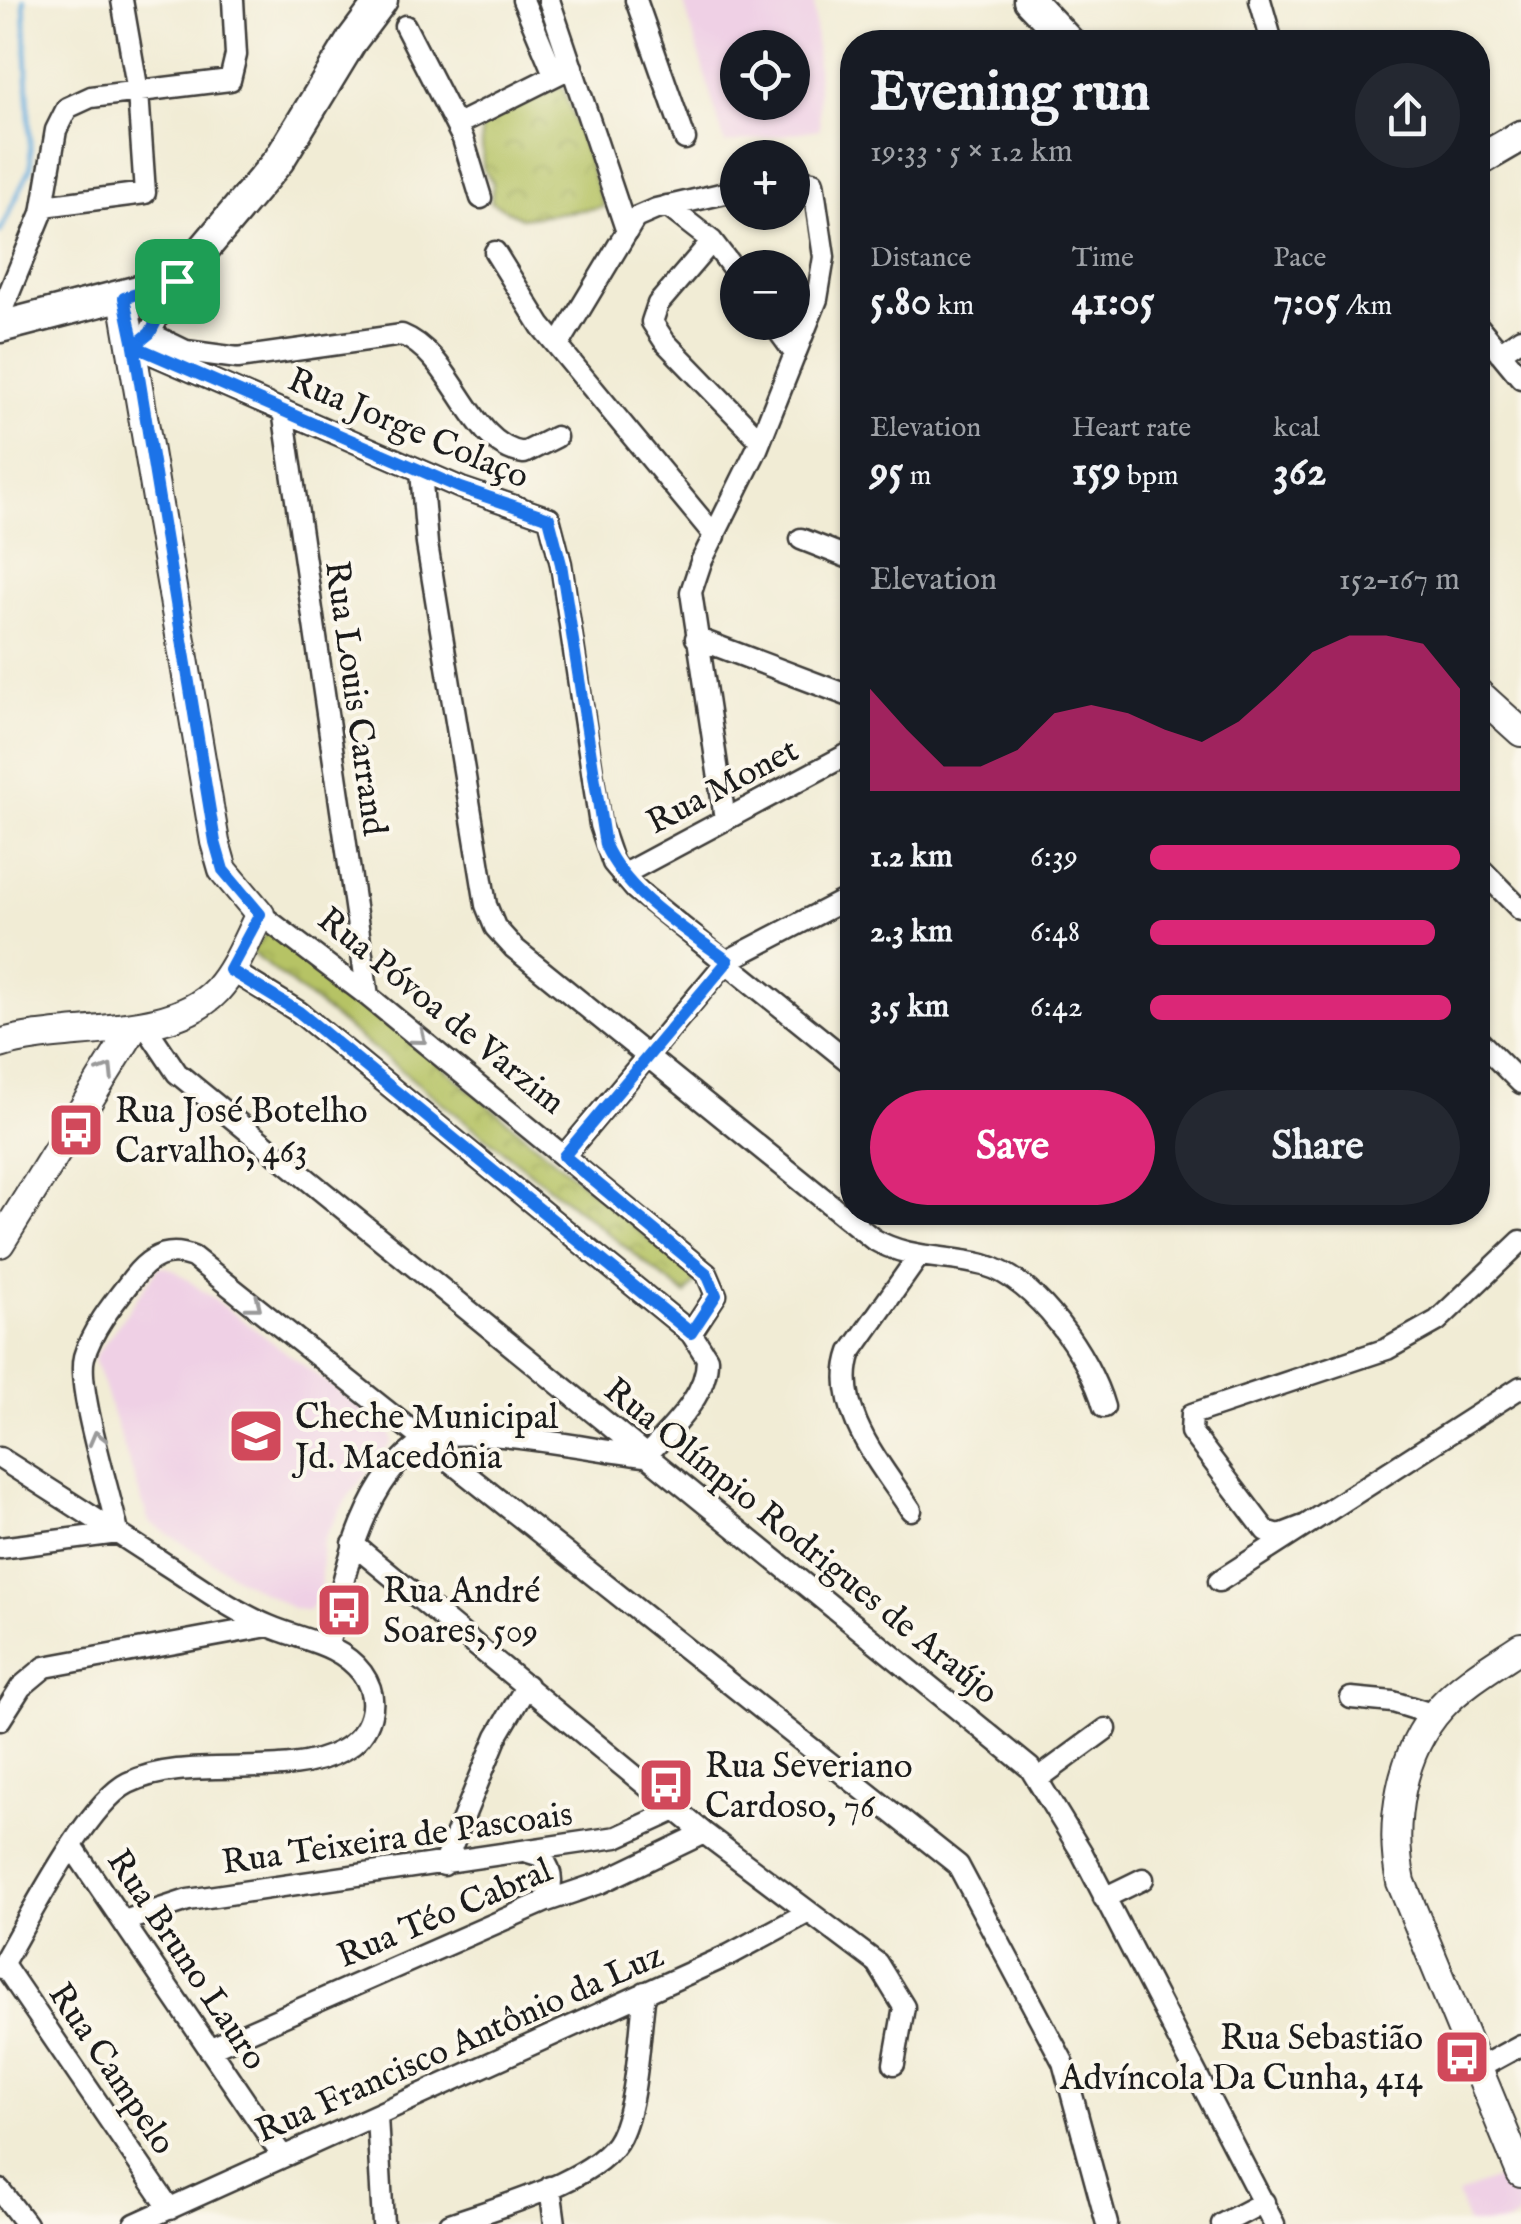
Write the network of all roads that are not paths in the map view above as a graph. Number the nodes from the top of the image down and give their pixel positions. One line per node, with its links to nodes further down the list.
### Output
1 (122, 0): 13 (street)
2 (233, 0): 13 (street)
3 (382, 0): 27 (main road)
4 (522, 0): 12 (street)
5 (549, 0): 12 (street)
6 (636, 0): 16 (street)
7 (1029, 0): 10 (main road)
8 (1260, 0): 11 (street)
9 (406, 26): 14 (street)
10 (1058, 30)
11 (1269, 30)
12 (563, 70): 14 (street); 23 (street)
13 (138, 92): 21 (street); 21 (street)
14 (456, 124): 20 (street)
15 (1521, 136): 17 (main road)
16 (685, 139)
17 (1490, 154)
18 (810, 180): 36 (street)
19 (720, 194): 22 (street)
20 (482, 198)
21 (44, 206): 29 (street)
22 (667, 206): 23 (street); 24 (street)
23 (626, 229): 35 (street)
24 (712, 241): 25 (street); 41 (street)
25 (720, 251)
26 (495, 252): 35 (street)
27 (177, 281): 28 (main road); 32 (street)
28 (124, 298): 30 (main road); 32 (main road, Rua Póvoa de Varzim)
29 (0, 315)
30 (0, 326)
31 (1521, 338): 37 (street)
32 (142, 340): 39 (street, Rua Jorge Colaço); 40 (street); 56 (main road, Rua Póvoa de Varzim)
33 (785, 340): 36 (street)
34 (1490, 341): 37 (street)
35 (558, 346): 43 (street)
36 (794, 352): 41 (street)
37 (1500, 353): 38 (street)
38 (1521, 378)
39 (284, 410): 42 (street, Rua Jorge Colaço); 59 (street, Rua Louis Carrand)
40 (556, 437)
41 (759, 439): 43 (street)
42 (420, 471): 52 (street, Rua Jorge Colaço); 64 (street)
43 (715, 536): 46 (street)
44 (801, 539): 45 (street)
45 (840, 554)
46 (696, 638): 47 (street); 51 (street)
47 (840, 692)
48 (1490, 704): 49 (main road)
49 (1521, 732)
50 (840, 758): 51 (street, Rua Monet)
51 (725, 819): 52 (street, Rua Monet)
52 (622, 876): 57 (street)
53 (1490, 878): 55 (street)
54 (840, 902): 57 (street)
55 (1521, 910)
56 (260, 914): 58 (main road); 59 (street, Rua Póvoa de Varzim)
57 (728, 961): 63 (street); 64 (street)
58 (230, 970): 60 (main road); 72 (street)
59 (368, 996): 66 (street, Rua Póvoa de Varzim, one-way to 66)
60 (139, 1026): 61 (main road); 70 (main road, one-way to 60); 76 (street, Rua Olímpio Rodrigues de Araújo)
61 (0, 1044)
62 (1490, 1052): 65 (street)
63 (840, 1054)
64 (648, 1056): 66 (street); 67 (street)
65 (1521, 1082)
66 (564, 1156): 72 (street, Rua Póvoa de Varzim)
67 (840, 1211)
68 (858, 1225): 71 (street)
69 (1521, 1241): 80 (street)
70 (0, 1243)
71 (918, 1257): 74 (street); 79 (street)
72 (691, 1333): 77 (street)
73 (1521, 1386): 80 (street)
74 (1104, 1407)
75 (424, 1442): 76 (street); 81 (street, one-way to 75); 82 (street); 122 (street)
76 (622, 1446): 77 (street, Rua Olímpio Rodrigues de Araújo)
77 (646, 1456): 93 (street, Rua Olímpio Rodrigues de Araújo)
78 (0, 1458): 81 (street)
79 (910, 1510)
80 (1306, 1524): 84 (street)
81 (118, 1533): 83 (street); 85 (street)
82 (353, 1544): 86 (street); 88 (street)
83 (0, 1548)
84 (1219, 1581)
85 (268, 1626): 86 (street); 91 (street)
86 (328, 1646): 96 (street)
87 (1521, 1647): 90 (main road)
88 (528, 1685): 94 (street); 98 (street)
89 (1351, 1698): 90 (street)
90 (1435, 1715): 109 (main road)
91 (0, 1720)
92 (1106, 1729): 93 (street)
93 (1038, 1778): 100 (street, Rua Olímpio Rodrigues de Araújo)
94 (676, 1810): 95 (street); 97 (street, Rua Teixeira de Pascoais)
95 (704, 1833): 101 (street, Rua Téo Cabral); 102 (street)
96 (73, 1848): 103 (street, Rua Bruno Lauro); 104 (street)
97 (528, 1852): 98 (street, Rua Teixeira de Pascoais); 101 (street)
98 (444, 1866): 103 (street, Rua Teixeira de Pascoais)
99 (1143, 1879): 100 (street)
100 (1104, 1898): 115 (street, Rua Olímpio Rodrigues de Araújo)
101 (544, 1902): 107 (street, Rua Téo Cabral)
102 (807, 1913): 105 (street, Rua Francisco Antônio da Luz); 108 (street)
103 (124, 1921): 107 (street, Rua Bruno Lauro)
104 (1, 1966): 116 (street, Rua Campelo)
105 (645, 1992): 110 (street, Rua Francisco Antônio da Luz); 113 (street)
106 (1521, 2045): 109 (street)
107 (209, 2048): 111 (street, Rua Bruno Lauro)
108 (894, 2064)
109 (1477, 2069): 112 (main road)
110 (377, 2116): 111 (street, Rua Francisco Antônio da Luz); 119 (street)
111 (283, 2157): 116 (street, Rua Francisco Antônio da Luz)
112 (1521, 2173)
113 (550, 2187): 120 (street); 121 (street)
114 (0, 2190): 117 (street)
115 (1264, 2202): 123 (street); 124 (street, Rua Olímpio Rodrigues de Araújo)
116 (170, 2209): 118 (street, Rua Francisco Antônio da Luz)
117 (26, 2224)
118 (135, 2224)
119 (383, 2224)
120 (450, 2224)
121 (555, 2224)
122 (1107, 2224)
123 (1222, 2224)
124 (1274, 2224)

